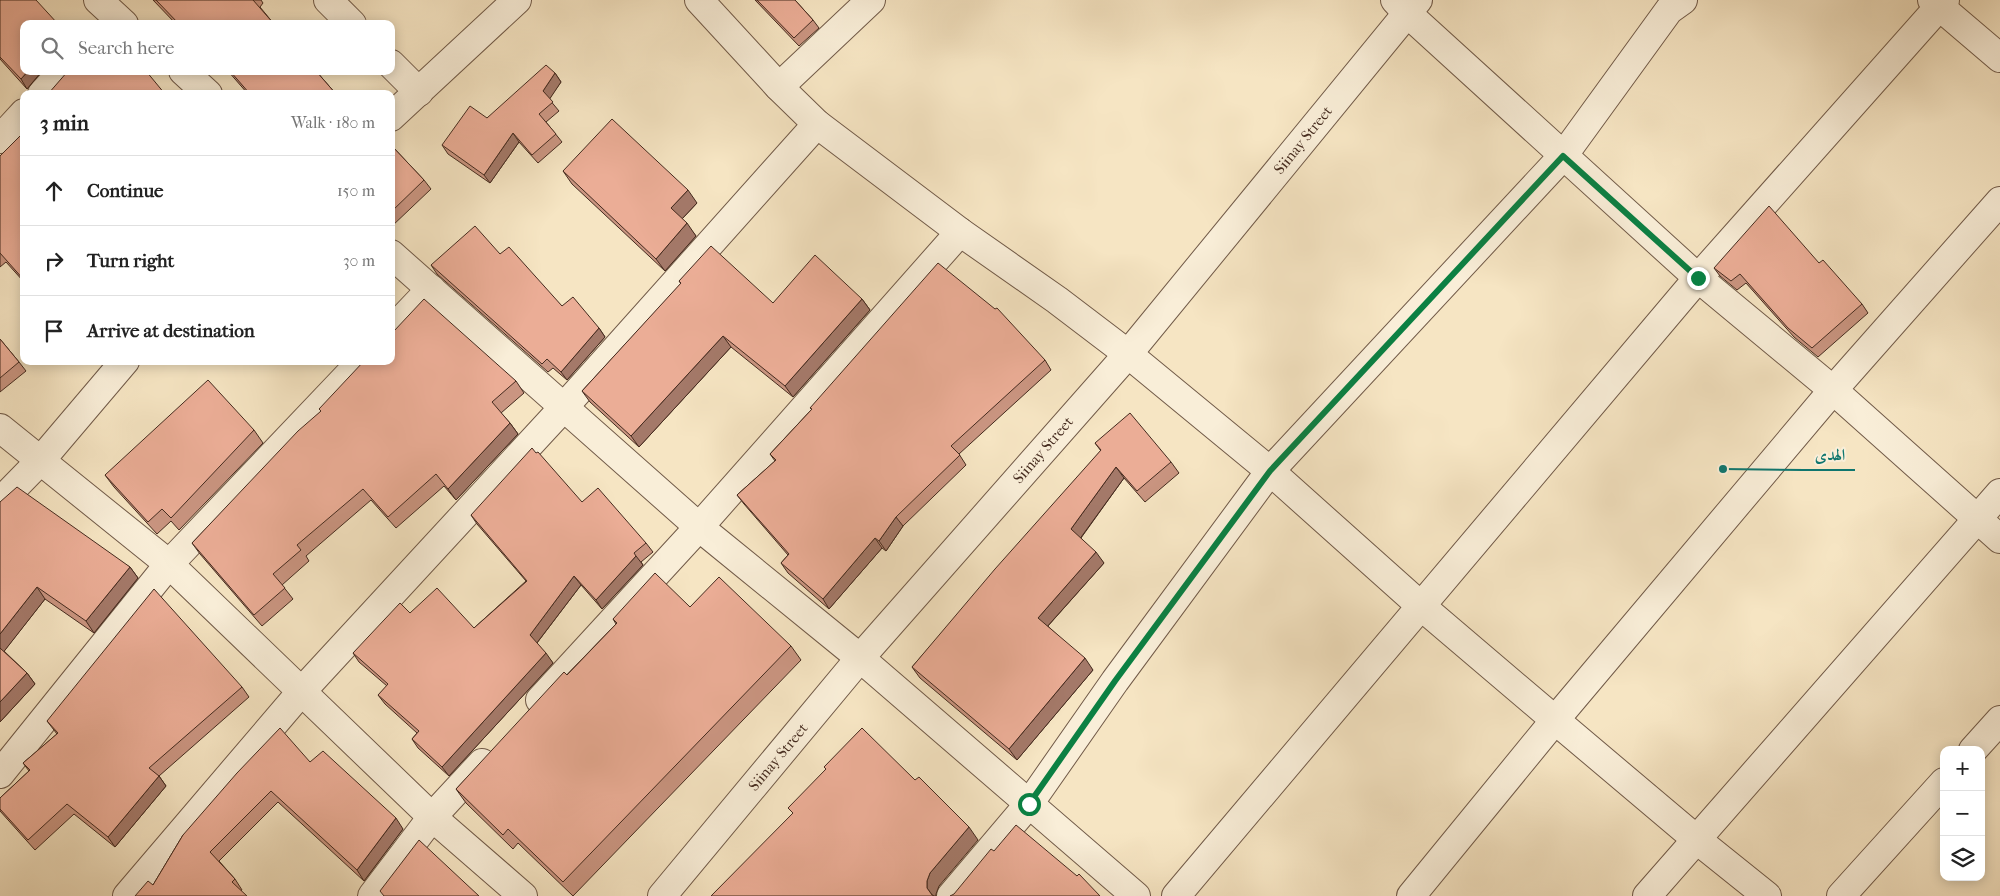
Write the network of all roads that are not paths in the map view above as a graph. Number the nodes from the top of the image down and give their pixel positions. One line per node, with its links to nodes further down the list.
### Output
1 (328, 0): 8 (street)
2 (517, 0): 16 (street)
3 (700, 0): 13 (street)
4 (871, 0): 13 (street)
5 (1683, 0): 21 (street)
6 (1939, 2): 9 (street); 25 (street)
7 (1407, 4): 21 (street); 28 (street, Siinay Street)
8 (348, 20)
9 (2000, 58)
10 (395, 68): 16 (street)
11 (59, 75): 14 (street)
12 (187, 75): 15 (street)
13 (779, 87): 19 (street)
14 (46, 90)
15 (204, 90)
16 (419, 92): 17 (street)
17 (395, 113)
18 (20, 118): 20 (street)
19 (816, 124): 23 (street); 32 (street)
20 (0, 139)
21 (1563, 156): 25 (street); 35 (street)
22 (2000, 201): 31 (street)
23 (960, 232): 28 (street); 39 (street)
24 (395, 258): 26 (street)
25 (1698, 278): 31 (street); 42 (street)
26 (431, 289): 27 (street); 32 (street)
27 (395, 327)
28 (1128, 354): 35 (street); 43 (street, Siinay Street)
29 (122, 365): 34 (street)
30 (358, 365): 41 (street)
31 (1833, 390): 38 (street); 46 (street)
32 (564, 407): 39 (street); 44 (street)
33 (0, 428): 34 (street)
34 (41, 460): 37 (street); 41 (street)
35 (1270, 471): 42 (street); 52 (street)
36 (2000, 493): 38 (street)
37 (0, 502)
38 (1976, 518): 40 (street); 54 (street)
39 (700, 527): 43 (street); 45 (street)
40 (2000, 539)
41 (169, 564): 44 (street); 50 (street)
42 (1420, 606): 46 (street); 61 (street)
43 (860, 658): 52 (street); 58 (street, Siinay Street)
44 (301, 692): 53 (street); 55 (street)
45 (526, 716)
46 (1555, 720): 54 (street); 62 (street)
47 (2000, 720): 49 (street)
48 (499, 745): 53 (street)
49 (1977, 746)
50 (0, 774)
51 (1940, 786): 65 (street)
52 (1029, 804): 59 (street); 60 (street)
53 (432, 817): 56 (street); 57 (street)
54 (1696, 840): 63 (street); 64 (street)
55 (127, 896)
56 (372, 896)
57 (523, 896)
58 (662, 896)
59 (952, 896)
60 (1136, 896)
61 (1176, 896)
62 (1411, 896)
63 (1647, 896)
64 (1767, 896)
65 (1841, 896)

